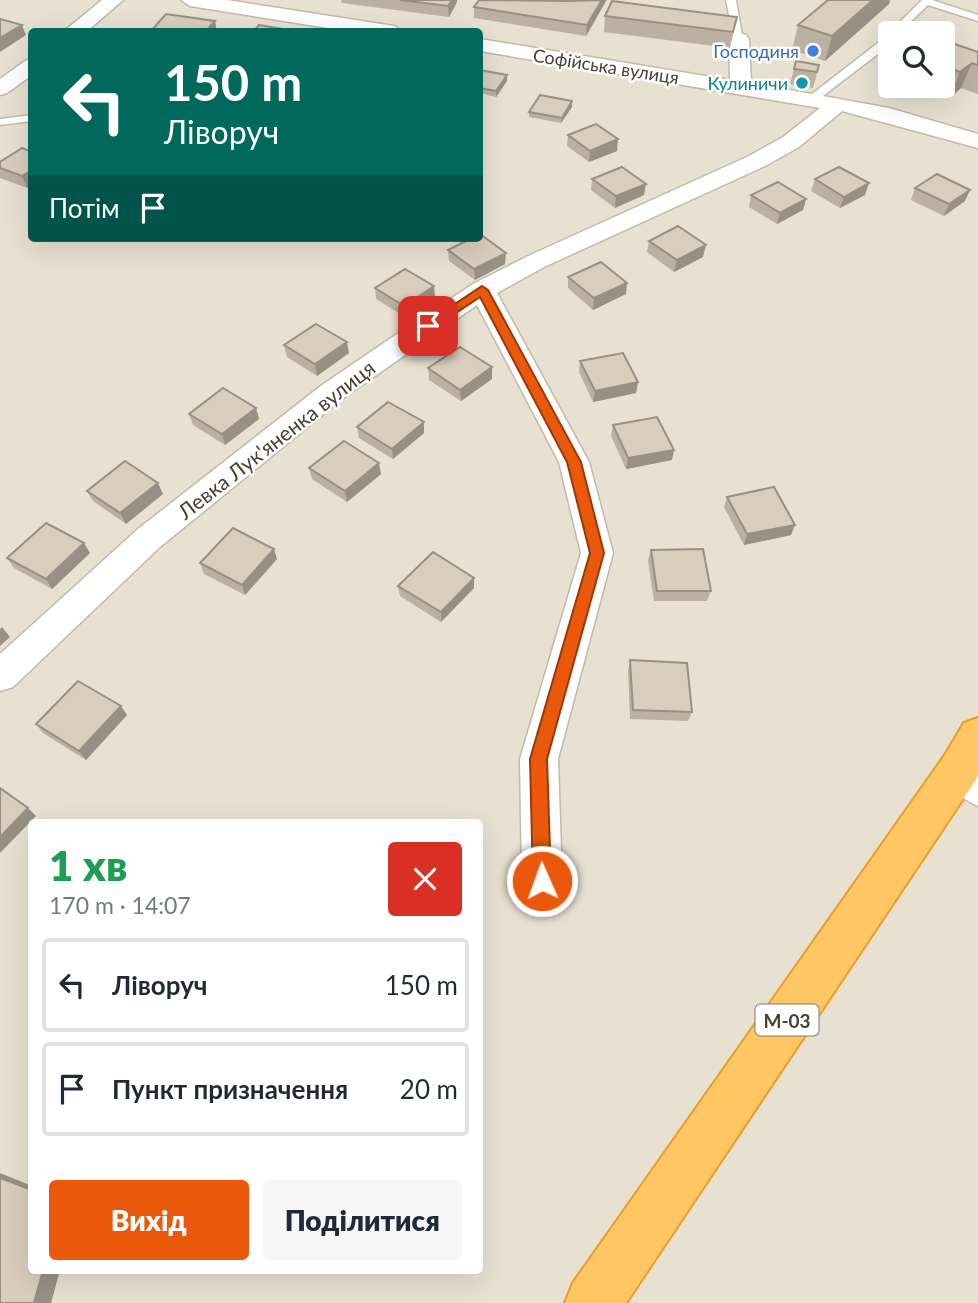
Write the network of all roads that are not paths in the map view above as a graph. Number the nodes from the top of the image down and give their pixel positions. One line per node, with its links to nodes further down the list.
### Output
1 (114, 0): 6 (street)
2 (190, 0): 7 (street)
3 (731, 0): 8 (lane)
4 (978, 18): 5 (lane)
5 (907, 21)
6 (78, 28)
7 (368, 28)
8 (739, 39): 12 (street)
9 (483, 45): 12 (street, Софійська вулиця)
10 (878, 50): 14 (lane)
11 (28, 68): 13 (street)
12 (741, 88): 14 (street, Софійська вулиця)
13 (0, 89)
14 (824, 102): 17 (street, Софійська вулиця); 18 (street, Левка Лук'яненка вулиця)
15 (28, 118): 16 (lane)
16 (0, 122)
17 (978, 141)
18 (482, 290): 19 (street, Левка Лук'яненка вулиця); 21 (street)
19 (0, 676)
20 (972, 764): 22 (highway, М-03)
21 (542, 881)
22 (593, 1303)

